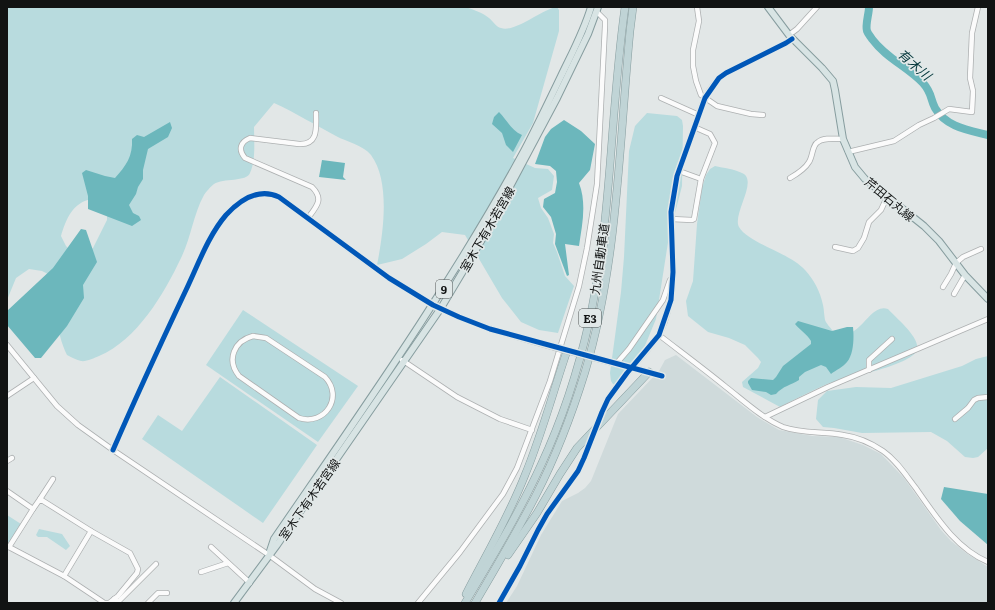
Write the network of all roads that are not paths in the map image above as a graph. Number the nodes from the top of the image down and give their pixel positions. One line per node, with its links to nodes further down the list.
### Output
1 (591, 7): 32 (main road, 室木下有木若宮線 / 9)
2 (625, 7): 78 (highway, 九州自動車道 / E3)
3 (633, 7): 79 (highway, 九州自動車道 / E3)
4 (697, 7): 11 (street)
5 (768, 7): 9 (main road, 芹田石丸線)
6 (817, 7): 9 (street)
7 (978, 7): 17 (street)
8 (598, 10): 33 (main road, 室木下有木若宮線 / 9); 51 (street)
9 (790, 37): 11 (street); 16 (main road, 芹田石丸線)
10 (661, 98): 13 (street)
11 (705, 98): 13 (street); 14 (street)
12 (316, 113): 22 (street)
13 (699, 115): 15 (street)
14 (763, 115)
15 (694, 127): 18 (street); 20 (street)
16 (842, 139): 17 (main road, 芹田石丸線); 19 (street)
17 (848, 152): 21 (main road, 芹田石丸線)
18 (679, 171): 20 (street); 23 (street)
19 (790, 178)
20 (702, 179): 23 (street)
21 (887, 197): 24 (street); 26 (main road, 芹田石丸線)
22 (308, 218): 32 (street); 53 (street)
23 (671, 219): 27 (street)
24 (835, 247)
25 (981, 249): 26 (street)
26 (956, 263): 28 (main road, 芹田石丸線); 29 (street)
27 (673, 272): 35 (street); 40 (street)
28 (965, 275): 30 (street); 31 (main road, 芹田石丸線)
29 (943, 287)
30 (954, 294)
31 (988, 299)
32 (433, 305): 33 (street); 39 (main road, 室木下有木若宮線 / 9)
33 (440, 308): 38 (street, bridge); 39 (main road, 室木下有木若宮線 / 9)
34 (988, 319): 41 (street)
35 (659, 335): 48 (street); 49 (street)
36 (892, 339): 41 (street)
37 (7, 346): 44 (street)
38 (566, 354): 40 (street, bridge); 77 (highway)
39 (401, 359): 51 (street); 63 (main road, 室木下有木若宮線 / 9)
40 (616, 364): 42 (street, bridge)
41 (869, 370): 49 (street)
42 (649, 372): 43 (street); 80 (highway)
43 (662, 376)
44 (34, 378): 45 (street); 53 (street)
45 (7, 396)
46 (988, 397): 50 (street)
47 (329, 409): 47 (street)
48 (600, 417)
49 (765, 417): 64 (street)
50 (956, 419)
51 (532, 430): 76 (street)
52 (590, 443): 81 (street)
53 (113, 450): 63 (street)
54 (12, 458): 55 (street)
55 (7, 461)
56 (53, 479): 58 (street)
57 (7, 491): 59 (street)
58 (40, 499): 59 (street); 60 (street)
59 (33, 509): 61 (street)
60 (91, 531): 68 (street); 71 (street)
61 (8, 546): 68 (street)
62 (211, 547): 65 (street)
63 (269, 554): 69 (main road, 室木下有木若宮線 / 9); 75 (street)
64 (988, 562)
65 (228, 563): 67 (street); 69 (street)
66 (156, 564): 71 (street)
67 (201, 572)
68 (64, 576): 72 (street)
69 (250, 583): 74 (main road, 室木下有木若宮線 / 9)
70 (167, 592): 73 (street)
71 (118, 601): 72 (street)
72 (103, 602)
73 (148, 603)
74 (234, 603)
75 (341, 603)
76 (418, 603)
77 (461, 603)
78 (465, 603)
79 (475, 603)
80 (479, 603)
81 (499, 603)

